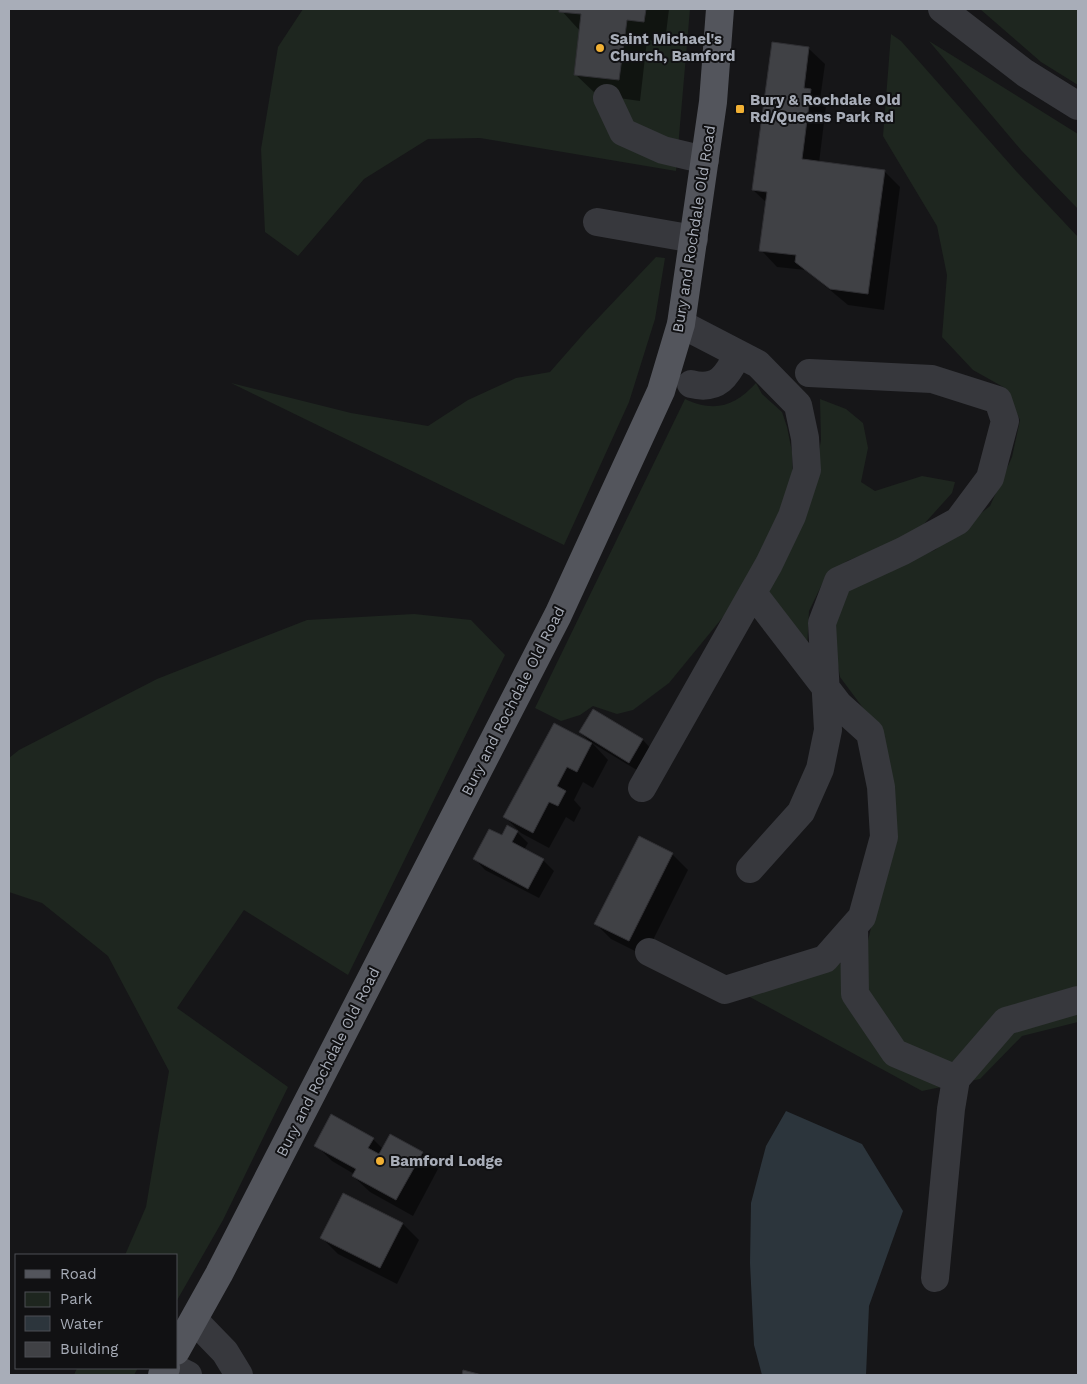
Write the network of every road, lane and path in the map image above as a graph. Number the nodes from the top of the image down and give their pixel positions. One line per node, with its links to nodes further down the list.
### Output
1 (720, 9): 5 (main road, Bury and Rochdale Old Road)
2 (942, 9): 4 (street)
3 (606, 98): 5 (street)
4 (1078, 106)
5 (705, 160): 7 (main road, Bury and Rochdale Old Road)
6 (597, 222): 7 (street)
7 (694, 239): 8 (main road, Bury and Rochdale Old Road)
8 (681, 324): 9 (street); 21 (main road, Bury and Rochdale Old Road)
9 (738, 354): 11 (street); 12 (street)
10 (809, 373): 13 (street)
11 (691, 384)
12 (753, 593): 13 (street); 14 (street)
13 (826, 688): 15 (street); 16 (street)
14 (642, 788)
15 (750, 869)
16 (854, 926): 17 (street); 19 (street)
17 (650, 952)
18 (1078, 1000): 19 (street)
19 (956, 1079): 20 (street)
20 (935, 1278)
21 (194, 1320): 22 (main road, Bury and Rochdale Old Road); 25 (street)
22 (178, 1348)
23 (176, 1369): 24 (street)
24 (188, 1375)
25 (239, 1375)

